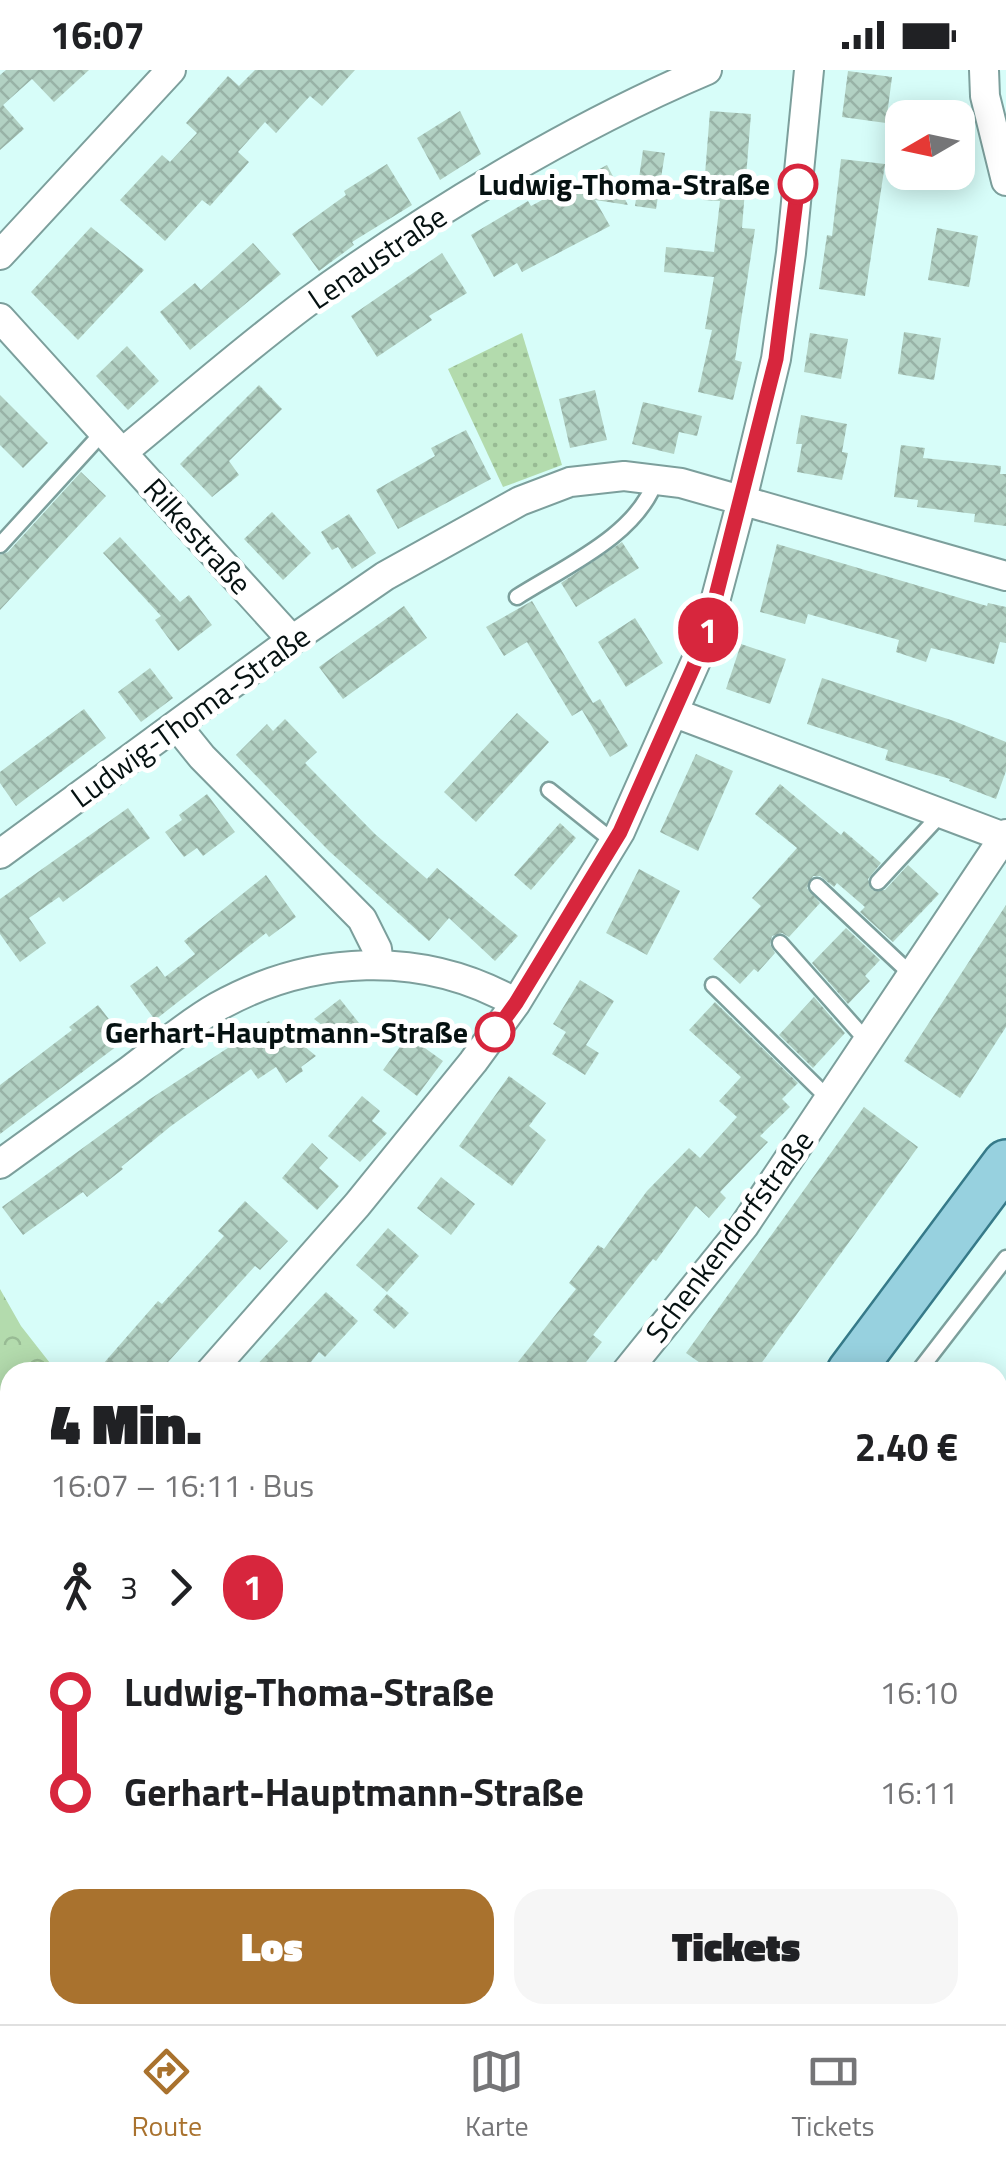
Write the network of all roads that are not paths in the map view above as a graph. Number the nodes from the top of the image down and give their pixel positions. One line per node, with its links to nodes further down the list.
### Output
1 (172, 70): 6 (street)
2 (707, 70): 8 (street, Lenaustraße)
3 (809, 70): 10 (street)
4 (984, 70): 5 (street)
5 (1006, 180)
6 (0, 256)
7 (0, 318): 8 (street, Rilkestraße)
8 (114, 441): 11 (lane); 14 (street, Rilkestraße)
9 (656, 478): 10 (street, Ludwig-Thoma-Straße); 13 (lane); 14 (street, Ludwig-Thoma-Straße)
10 (742, 500): 12 (street, Ludwig-Thoma-Straße); 15 (street)
11 (0, 545)
12 (1006, 576)
13 (517, 597)
14 (292, 640): 16 (street, Ludwig-Thoma-Straße)
15 (674, 713): 18 (street); 20 (street)
16 (177, 726): 21 (street, Ludwig-Thoma-Straße); 25 (street)
17 (549, 790): 20 (lane)
18 (941, 814): 19 (street); 22 (lane)
19 (1005, 835): 26 (street, Schenkendorfstraße)
20 (614, 842): 28 (street)
21 (0, 854)
22 (878, 882)
23 (816, 886): 26 (lane)
24 (780, 943): 29 (lane)
25 (379, 964): 28 (street); 32 (street)
26 (912, 975): 29 (street, Schenkendorfstraße)
27 (714, 984): 30 (lane, Schenkendorfstraße)
28 (516, 1003): 34 (street)
29 (868, 1042): 30 (street, Schenkendorfstraße)
30 (829, 1098): 35 (street, Schenkendorfstraße)
31 (1006, 1163): 36 (main road)
32 (0, 1164)
33 (1006, 1258): 37 (lane)
34 (219, 1362)
35 (634, 1362)
36 (857, 1362)
37 (926, 1362)

